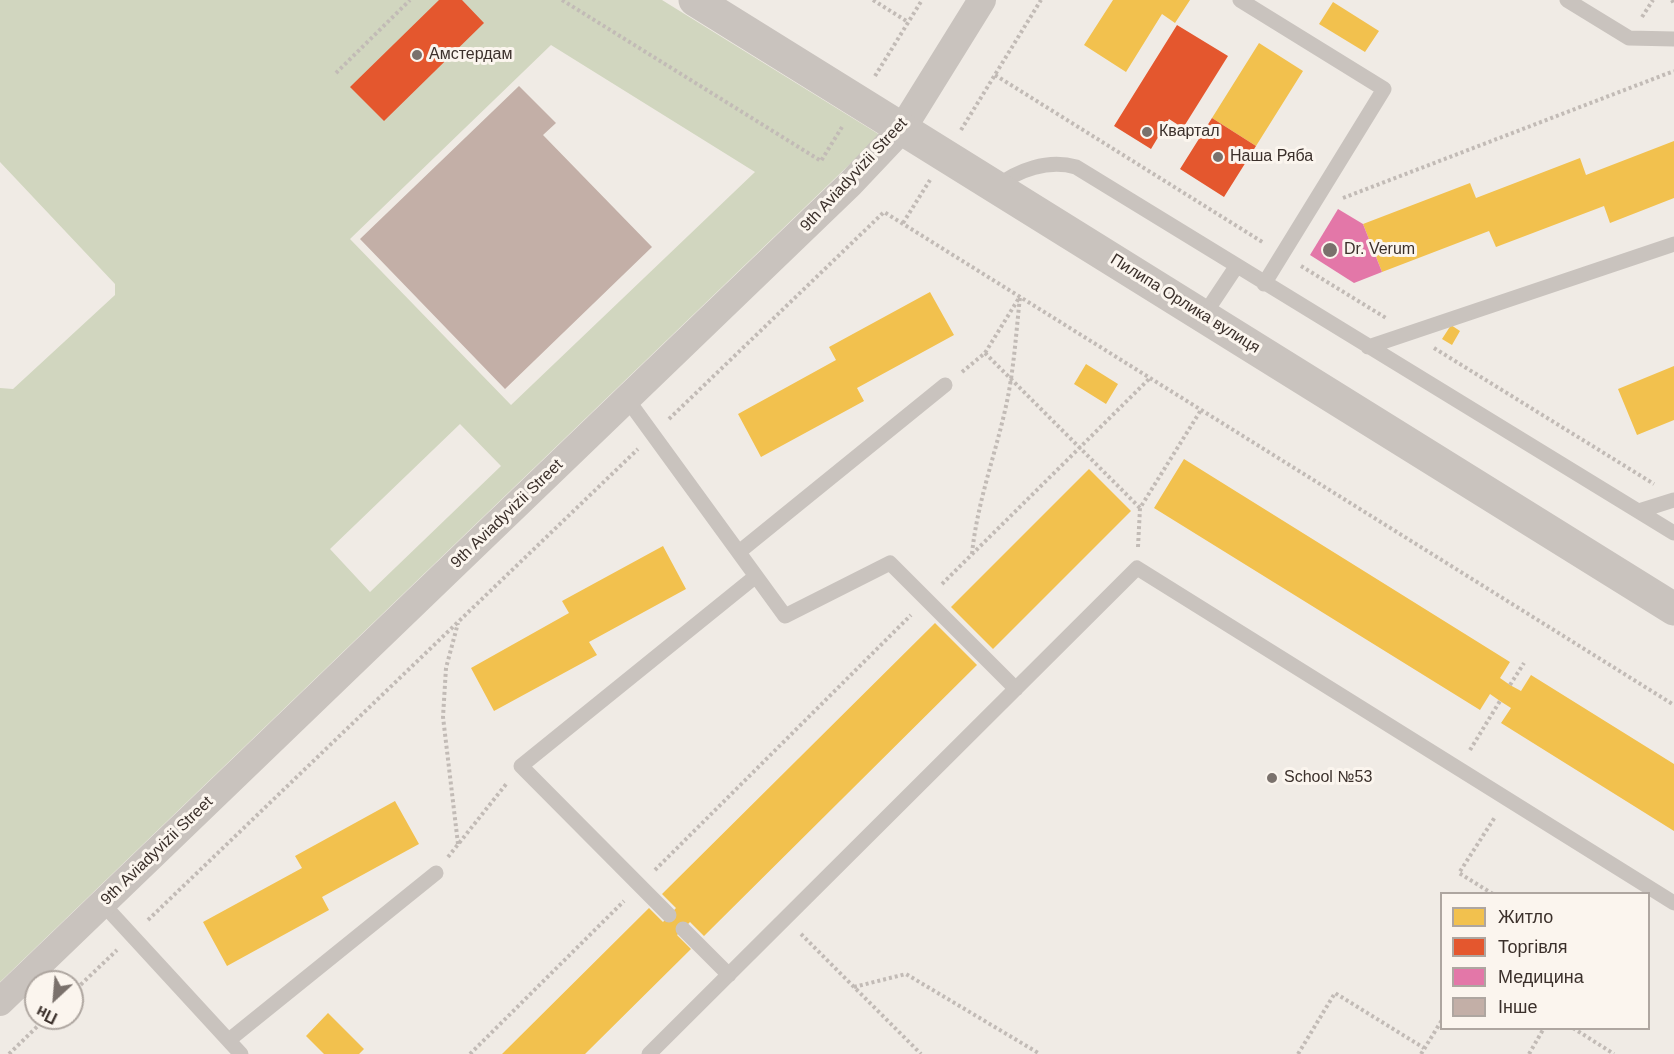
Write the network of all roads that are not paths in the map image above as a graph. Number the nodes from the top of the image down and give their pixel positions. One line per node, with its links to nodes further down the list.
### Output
1 (694, 0): 6 (street, Пилипа Орлика вулиця)
2 (982, 0): 6 (street, 9th Aviadyvizii Street)
3 (1240, 0): 10 (lane)
4 (1567, 0): 5 (lane)
5 (1674, 39)
6 (902, 129): 7 (street, Пилипа Орлика вулиця); 14 (street, 9th Aviadyvizii Street)
7 (996, 186): 9 (lane); 11 (street, Пилипа Орлика вулиця)
8 (1674, 244): 12 (lane)
9 (1236, 267): 10 (lane); 11 (lane)
10 (1264, 284): 12 (lane)
11 (1204, 315): 20 (street, Пилипа Орлика вулиця)
12 (1368, 347): 16 (lane)
13 (945, 385): 18 (lane)
14 (627, 399): 18 (lane); 23 (street, 9th Aviadyvizii Street)
15 (1669, 495): 16 (lane)
16 (1639, 511): 17 (lane)
17 (1674, 533)
18 (739, 552): 19 (lane)
19 (756, 576): 21 (lane); 25 (lane)
20 (1674, 609)
21 (1016, 689): 24 (lane); 27 (lane)
22 (436, 873): 29 (lane)
23 (102, 903): 28 (street, 9th Aviadyvizii Street); 29 (lane)
24 (1674, 903)
25 (669, 915)
26 (683, 929): 27 (lane)
27 (729, 975): 31 (lane)
28 (0, 1002)
29 (229, 1040): 30 (lane)
30 (241, 1054)
31 (649, 1054)

